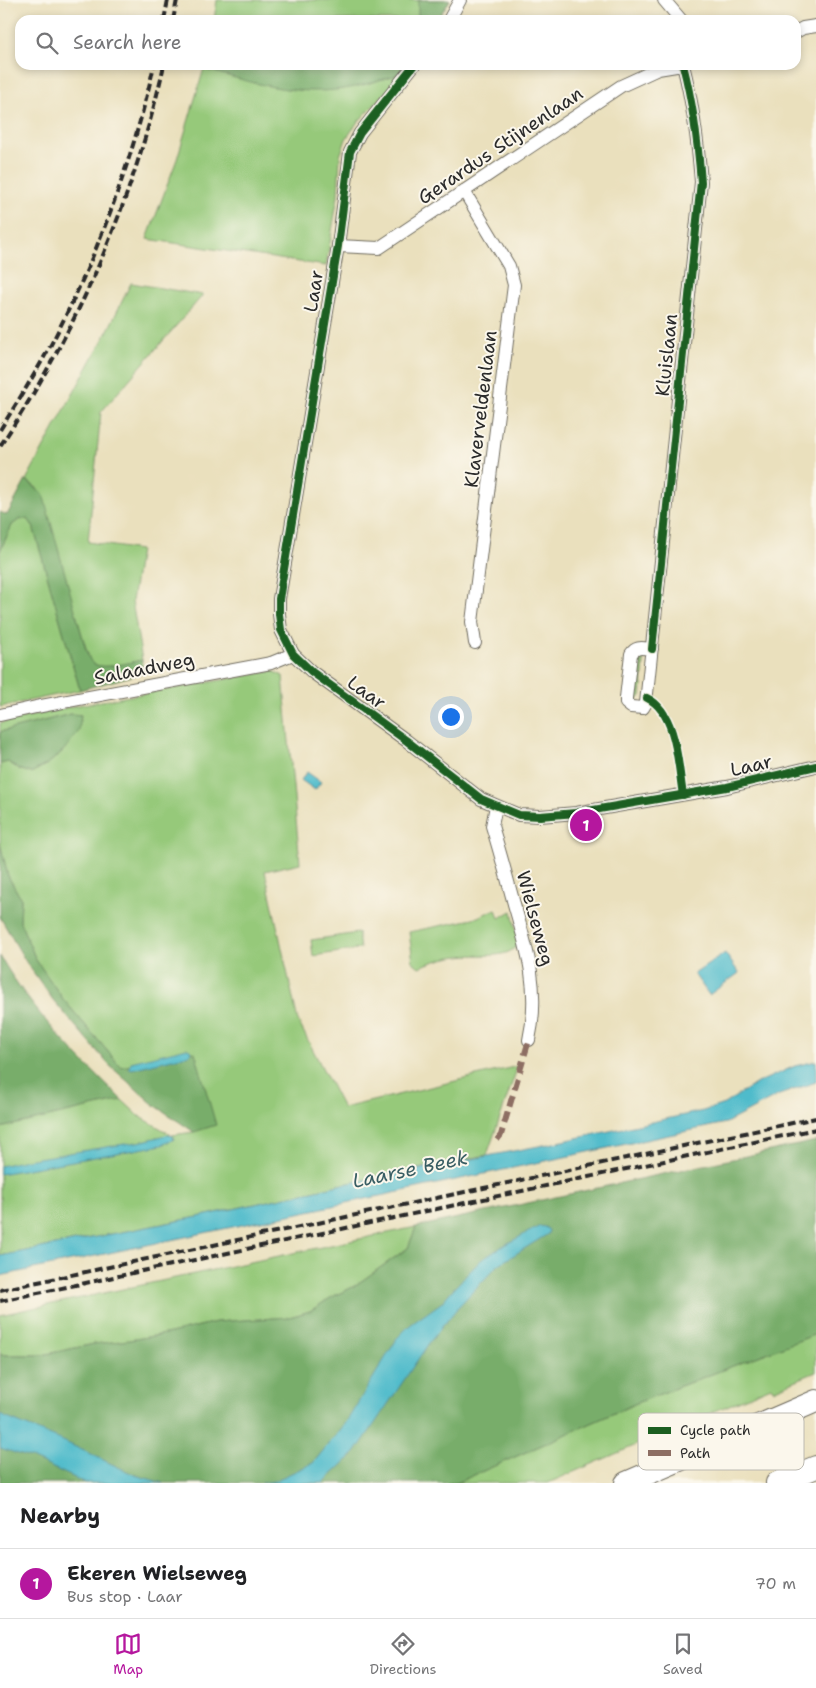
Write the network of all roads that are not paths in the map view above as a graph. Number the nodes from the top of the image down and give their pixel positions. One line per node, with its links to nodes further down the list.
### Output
1 (460, 0): 3 (street)
2 (664, 0): 4 (street)
3 (452, 15)
4 (677, 15)
5 (816, 26): 6 (street)
6 (801, 29)
7 (410, 70): 11 (street, Laar)
8 (656, 70): 10 (street, Gerardus Stijnenlaan)
9 (684, 70): 13 (street, Kluislaan)
10 (464, 191): 11 (street, Gerardus Stijnenlaan); 12 (street, Klaverveldenlaan)
11 (338, 246): 14 (street, Laar)
12 (475, 643)
13 (652, 649)
14 (293, 654): 15 (street, Salaadweg); 17 (street, Laar)
15 (0, 715)
16 (816, 766): 17 (street, Laar)
17 (496, 806): 18 (street, Wielseweg)
18 (529, 1040)
19 (816, 1401): 20 (highway)
20 (788, 1413)
21 (816, 1467): 24 (highway)
22 (656, 1470): 23 (highway)
23 (626, 1483)
24 (777, 1483)

